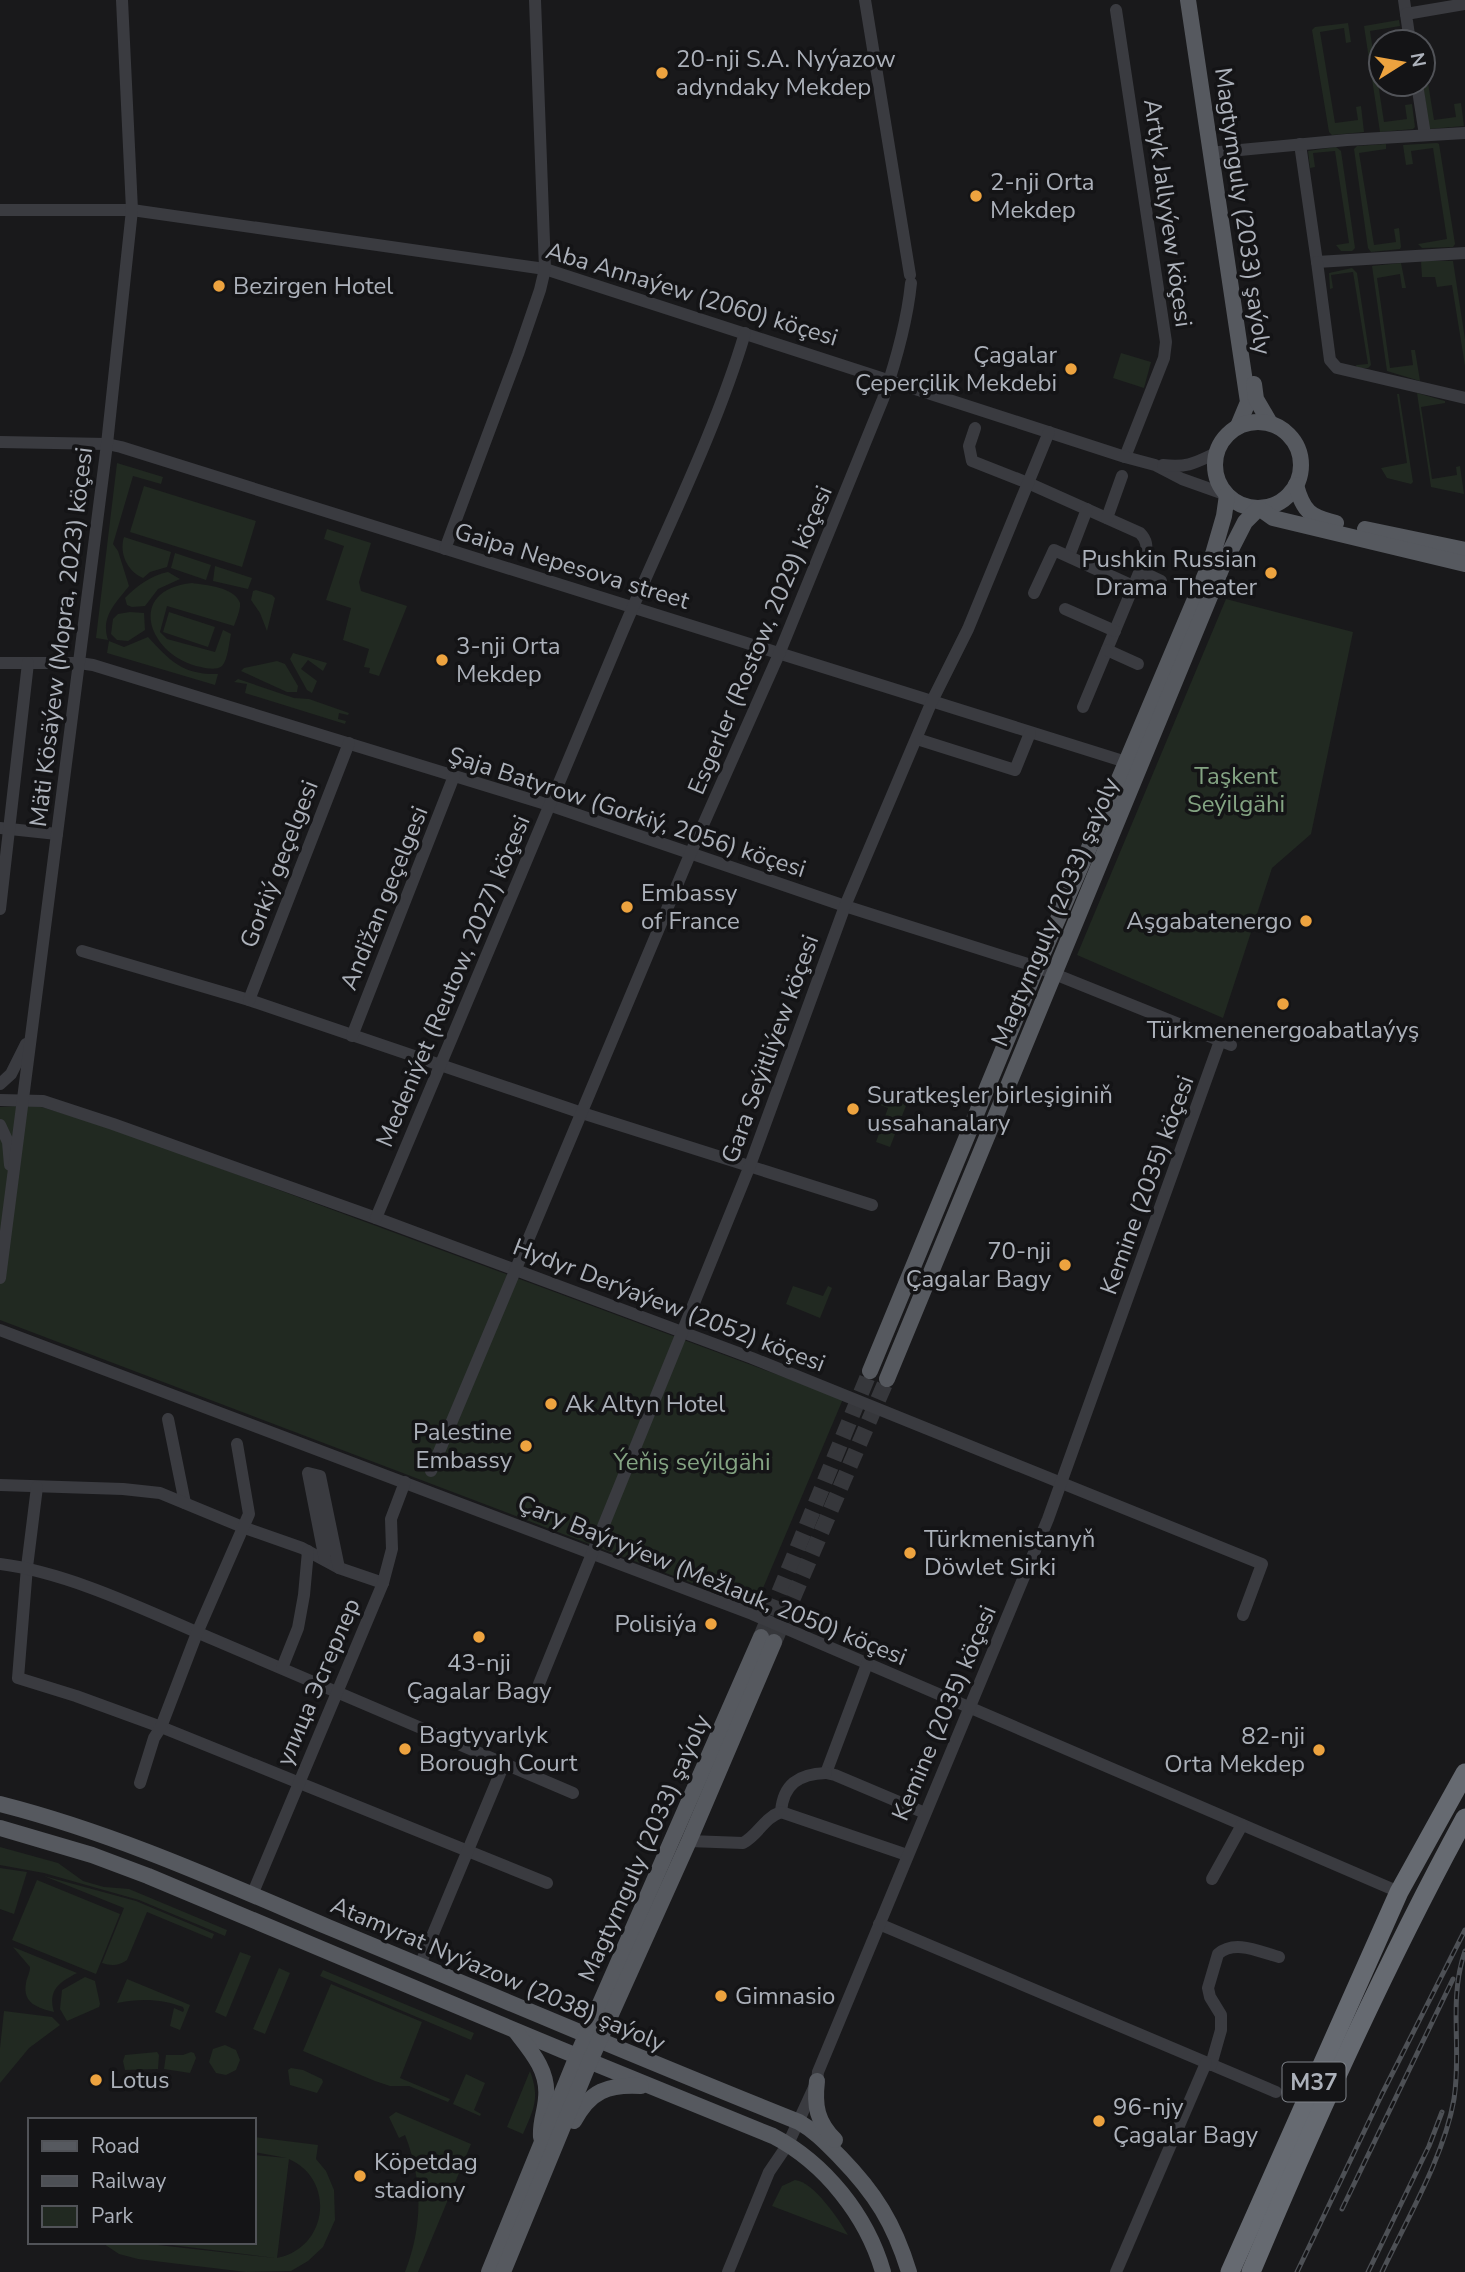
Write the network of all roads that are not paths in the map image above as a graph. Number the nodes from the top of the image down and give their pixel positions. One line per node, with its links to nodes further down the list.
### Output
1 (122, 0): 17 (street, Mäti Kösäýew (Mopra, 2023) köçesi)
2 (535, 0): 20 (street)
3 (865, 0): 22 (street, Esgerler (Rostow, 2029) köçesi)
4 (1188, 0): 25 (main road, Magtymguly (2033) şaýoly)
5 (1198, 0): 15 (main road, Magtymguly (2033) şaýoly)
6 (1404, 0): 9 (street)
7 (1465, 4): 9 (street)
8 (1116, 10): 31 (street, Artyk Jallyýew köçesi)
9 (1406, 14): 10 (street)
10 (1408, 28)
11 (1419, 98): 13 (street)
12 (1465, 133): 13 (street)
13 (1425, 135): 14 (street)
14 (1300, 144): 15 (street); 19 (street)
15 (1219, 152): 24 (main road, Magtymguly (2033) şaýoly)
16 (0, 210): 17 (street, Aba Annaýew (2060) köçesi)
17 (132, 210): 20 (street, Aba Annaýew (2060) köçesi); 29 (street, Mäti Kösäýew (Mopra, 2023) köçesi)
18 (1465, 253): 19 (street)
19 (1317, 262): 23 (street)
20 (545, 269): 21 (street, Aba Annaýew (2060) köçesi); 40 (street)
21 (745, 333): 22 (street, Aba Annaýew (2060) köçesi); 48 (street, Medeniýet (Reutow, 2027) köçesi)
22 (890, 381): 27 (street, Aba Annaýew (2060) köçesi); 52 (street, Esgerler (Rostow, 2029) köçesi)
23 (1465, 398)
24 (1270, 423): 25 (main road); 35 (main road)
25 (1238, 426): 30 (main road)
26 (975, 428): 34 (street)
27 (1049, 432): 31 (street, Aba Annaýew (2060) köçesi); 34 (street, Gara Seýitliýew köçesi)
28 (0, 442): 29 (street, Gaipa Nepesova street)
29 (107, 444): 40 (street, Gaipa Nepesova street); 55 (street, Mäti Kösäýew (Mopra, 2023) köçesi)
30 (1216, 453): 32 (street); 36 (main road)
31 (1125, 457): 32 (street, Aba Annaýew (2060) köçesi)
32 (1155, 464): 36 (street, Aba Annaýew (2060) köçesi)
33 (1122, 476): 39 (street)
34 (1028, 483): 38 (street); 57 (street, Gara Seýitliýew köçesi)
35 (1296, 485): 37 (main road); 41 (main road)
36 (1227, 495): 37 (main road); 62 (main road, Magtymguly (2033) şaýoly)
37 (1259, 508): 43 (main road); 72 (main road, Magtymguly (2033) şaýoly)
38 (1087, 509): 39 (street); 42 (street)
39 (1107, 518): 44 (street)
40 (445, 549): 48 (street, Gaipa Nepesova street)
41 (1465, 550)
42 (1069, 556): 46 (street); 47 (street)
43 (1465, 564)
44 (1140, 571): 45 (street); 46 (street)
45 (1161, 581)
46 (1133, 586): 50 (street)
47 (1034, 593)
48 (632, 606): 52 (street, Gaipa Nepesova street); 64 (street, Medeniýet (Reutow, 2027) köçesi)
49 (1065, 609): 50 (street)
50 (1115, 631): 51 (street)
51 (1107, 650): 56 (street); 58 (street)
52 (779, 654): 57 (street, Gaipa Nepesova street); 67 (street, Esgerler (Rostow, 2029) köçesi)
53 (0, 663): 54 (street, Şaja Batyrow (Gorkiý, 2056) köçesi)
54 (28, 663): 55 (street, Şaja Batyrow (Gorkiý, 2056) köçesi); 65 (street)
55 (79, 663): 61 (street, Şaja Batyrow (Gorkiý, 2056) köçesi); 66 (street, Mäti Kösäýew (Mopra, 2023) köçesi)
56 (1138, 664)
57 (932, 701): 59 (street, Gaipa Nepesova street); 60 (street, Gara Seýitliýew köçesi)
58 (1083, 706)
59 (1030, 733): 60 (street); 62 (street, Gaipa Nepesova street)
60 (918, 739): 68 (street, Gara Seýitliýew köçesi)
61 (349, 743): 63 (street, Şaja Batyrow (Gorkiý, 2056) köçesi); 73 (street, Gorkiý geçelgesi)
62 (1126, 762): 71 (main road, Magtymguly (2033) şaýoly)
63 (454, 776): 64 (street, Şaja Batyrow (Gorkiý, 2056) köçesi); 75 (street, Andižan geçelgesi)
64 (549, 805): 67 (street, Şaja Batyrow (Gorkiý, 2056) köçesi); 77 (street, Medeniýet (Reutow, 2027) köçesi)
65 (5, 828): 66 (street); 69 (street)
66 (57, 834): 74 (street, Mäti Kösäýew (Mopra, 2023) köçesi)
67 (691, 852): 68 (street, Şaja Batyrow (Gorkiý, 2056) köçesi); 81 (street, Esgerler (Rostow, 2029) köçesi)
68 (845, 906): 71 (street, Şaja Batyrow (Gorkiý, 2056) köçesi); 83 (street, Gara Seýitliýew köçesi)
69 (0, 909)
70 (82, 951): 73 (street)
71 (1037, 967): 72 (street, Şaja Batyrow (Gorkiý, 2056) köçesi); 91 (main road, Magtymguly (2033) şaýoly)
72 (1053, 973): 76 (street, Şaja Batyrow (Gorkiý, 2056) köçesi); 92 (main road, Magtymguly (2033) şaýoly)
73 (249, 1000): 75 (street)
74 (34, 1021): 78 (street); 79 (street, Mäti Kösäýew (Mopra, 2023) köçesi)
75 (352, 1036): 77 (street)
76 (1225, 1043): 97 (street, Kemine (2035) köçesi)
77 (441, 1065): 81 (street); 86 (street, Medeniýet (Reutow, 2027) köçesi)
78 (0, 1084)
79 (24, 1099): 80 (street, Hydyr Derýaýew (2052) köçesi); 84 (street, Mäti Kösäýew (Mopra, 2023) köçesi); 86 (street, Hydyr Derýaýew (2052) köçesi)
80 (0, 1100)
81 (582, 1114): 83 (street); 87 (street, Esgerler (Rostow, 2029) köçesi)
82 (0, 1125): 84 (street)
83 (749, 1168): 85 (street); 90 (street, Gara Seýitliýew köçesi)
84 (12, 1190): 88 (street, Mäti Kösäýew (Mopra, 2023) köçesi)
85 (872, 1205)
86 (376, 1218): 87 (street, Hydyr Derýaýew (2052) köçesi)
87 (515, 1270): 90 (street, Hydyr Derýaýew (2052) köçesi); 95 (street, Esgerler (Rostow, 2029) köçesi)
88 (0, 1278)
89 (0, 1330): 96 (street, Çary Baýryýew (Mežlauk, 2050) köçesi)
90 (682, 1331): 97 (street, Hydyr Derýaýew (2052) köçesi); 103 (street, Gara Seýitliýew köçesi)
91 (870, 1371)
92 (887, 1379)
93 (168, 1419): 100 (street)
94 (237, 1444): 101 (street)
95 (431, 1471)
96 (405, 1482): 103 (street, Çary Baýryýew (Mežlauk, 2050) köçesi); 108 (street, улица Эсгерлер)
97 (1062, 1482): 109 (street, Hydyr Derýaýew (2052) köçesi); 115 (street, Kemine (2035) köçesi)
98 (0, 1485): 99 (street)
99 (37, 1487): 100 (street); 106 (street)
100 (185, 1503): 101 (street)
101 (245, 1528): 102 (street); 110 (street)
102 (308, 1551): 104 (street); 112 (street)
103 (592, 1552): 111 (street, Çary Baýryýew (Mežlauk, 2050) köçesi); 113 (street, Gara Seýitliýew köçesi)
104 (325, 1560): 107 (street); 107 (street)
105 (0, 1564): 106 (street)
106 (27, 1567): 110 (street); 116 (street)
107 (340, 1568): 108 (street)
108 (383, 1583): 114 (street, улица Эсгерлер)
109 (1243, 1615)
110 (197, 1633): 112 (street); 116 (street)
111 (867, 1664): 115 (street, Çary Baýryýew (Mežlauk, 2050) köçesi); 118 (street)
112 (282, 1668): 114 (street)
113 (539, 1684)
114 (337, 1691): 117 (street); 120 (street, улица Эсгерлер)
115 (969, 1708): 125 (street, Kemine (2035) köçesi); 127 (street, Çary Baýryýew (Mežlauk, 2050) köçesi)
116 (161, 1727): 120 (street); 121 (street)
117 (504, 1764): 122 (street); 130 (street)
118 (826, 1773): 124 (street); 125 (street)
119 (1465, 1773): 134 (highway, M37)
120 (299, 1782): 130 (street); 135 (street, улица Эсгерлер)
121 (140, 1783)
122 (573, 1793)
123 (0, 1804): 135 (main road, Atamyrat Nyýazow (2038) şaýoly)
124 (781, 1812): 129 (street); 131 (street)
125 (925, 1813): 131 (street, Kemine (2035) köçesi)
126 (1465, 1818): 157 (highway, M37)
127 (1242, 1825): 132 (street); 134 (street, Çary Baýryýew (Mežlauk, 2050) köçesi)
128 (0, 1828): 139 (main road, Atamyrat Nyýazow (2038) şaýoly)
129 (689, 1842): 140 (main road, Magtymguly (2033) şaýoly); 140 (main road, Magtymguly (2033) şaýoly)
130 (468, 1849): 133 (street); 138 (street)
131 (908, 1855): 136 (street, Kemine (2035) köçesi)
132 (1212, 1879)
133 (547, 1883)
134 (1399, 1892): 156 (highway, M37)
135 (252, 1895): 138 (main road, Atamyrat Nyýazow (2038) şaýoly)
136 (879, 1924): 142 (street); 143 (street, Kemine (2035) köçesi)
137 (1279, 1957): 142 (street)
138 (420, 1965): 140 (main road, Atamyrat Nyýazow (2038) şaýoly)
139 (515, 2031): 141 (main road, Atamyrat Nyýazow (2038) şaýoly); 148 (main road)
140 (592, 2040): 141 (main road, Magtymguly (2033) şaýoly); 146 (main road, Atamyrat Nyýazow (2038) şaýoly)
141 (584, 2058): 144 (main road, Atamyrat Nyýazow (2038) şaýoly); 148 (main road, Magtymguly (2033) şaýoly)
142 (1209, 2064): 145 (street); 155 (street)
143 (817, 2081): 146 (street, Kemine (2035) köçesi); 149 (main road)
144 (659, 2089): 147 (main road, Atamyrat Nyýazow (2038) şaýoly); 148 (main road)
145 (1276, 2091)
146 (799, 2122): 147 (street, Kemine (2035) köçesi); 149 (main road, Atamyrat Nyýazow (2038) şaýoly)
147 (788, 2144): 152 (street, Kemine (2035) köçesi); 153 (main road, Atamyrat Nyýazow (2038) şaýoly)
148 (549, 2145): 150 (main road, Magtymguly (2033) şaýoly); 151 (main road, Magtymguly (2033) şaýoly)
149 (870, 2189): 154 (main road, Atamyrat Nyýazow (2038) şaýoly)
150 (489, 2272)
151 (503, 2272)
152 (728, 2272)
153 (883, 2272)
154 (909, 2272)
155 (1116, 2272)
156 (1228, 2272)
157 (1251, 2272)

